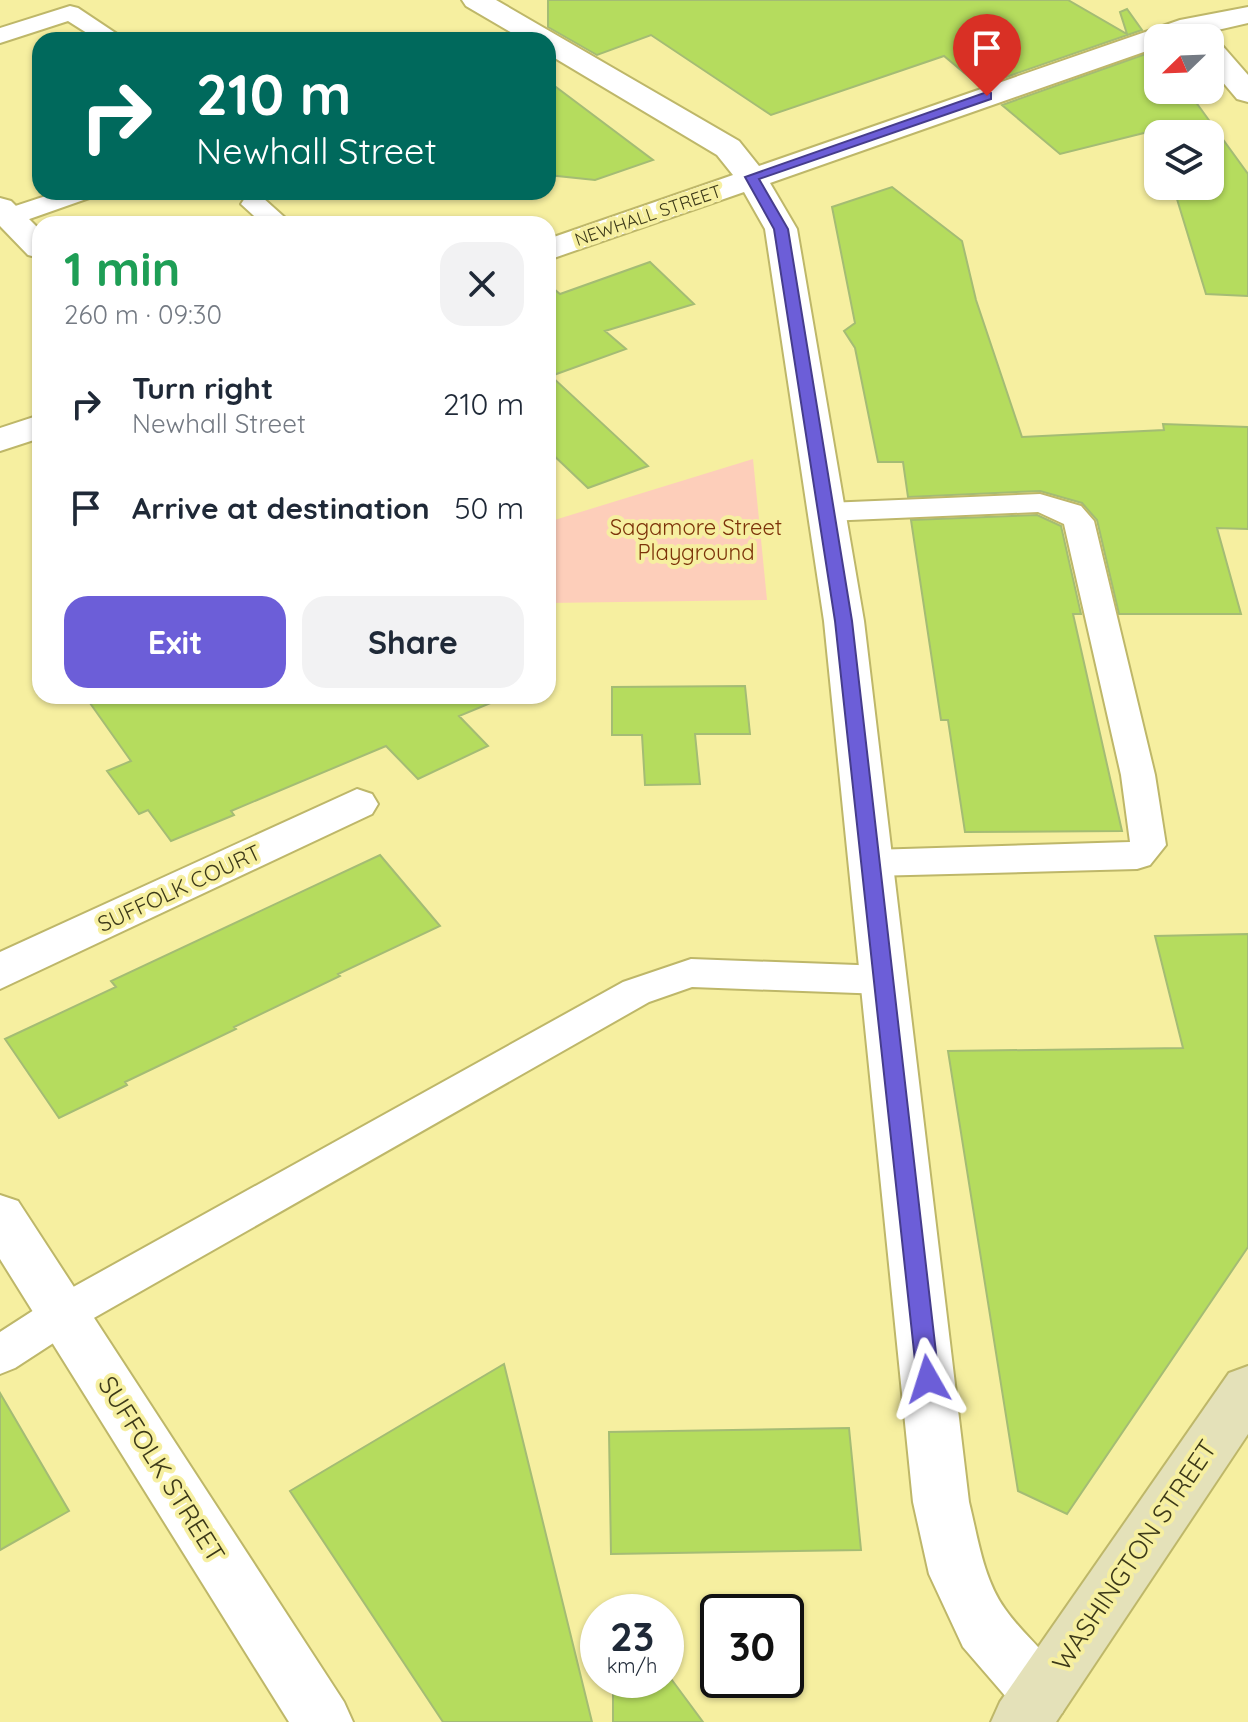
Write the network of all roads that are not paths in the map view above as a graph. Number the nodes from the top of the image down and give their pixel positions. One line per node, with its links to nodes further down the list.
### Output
1 (476, 0): 5 (street)
2 (1248, 15): 3 (street, NEWHALL STREET)
3 (1220, 24)
4 (101, 32): 6 (lane)
5 (531, 32)
6 (0, 36)
7 (556, 47): 11 (street)
8 (1144, 49): 11 (street, NEWHALL STREET)
9 (1224, 65): 10 (street)
10 (1248, 93)
11 (752, 177): 17 (street, NEWHALL STREET); 20 (street)
12 (53, 200): 14 (lane)
13 (254, 204): 15 (lane)
14 (5, 213): 16 (street)
15 (269, 216)
16 (32, 240)
17 (556, 247)
18 (32, 429): 19 (street)
19 (0, 440)
20 (827, 512): 22 (street); 22 (lane)
21 (357, 804): 23 (street, SUFFOLK COURT)
22 (871, 863): 24 (street)
23 (0, 972)
24 (884, 980): 26 (lane); 29 (street)
25 (0, 1216): 26 (street, SUFFOLK STREET)
26 (63, 1314): 27 (lane); 30 (street, SUFFOLK STREET)
27 (0, 1355)
28 (1248, 1389): 29 (main road, WASHINGTON STREET)
29 (1031, 1708)
30 (323, 1722)

